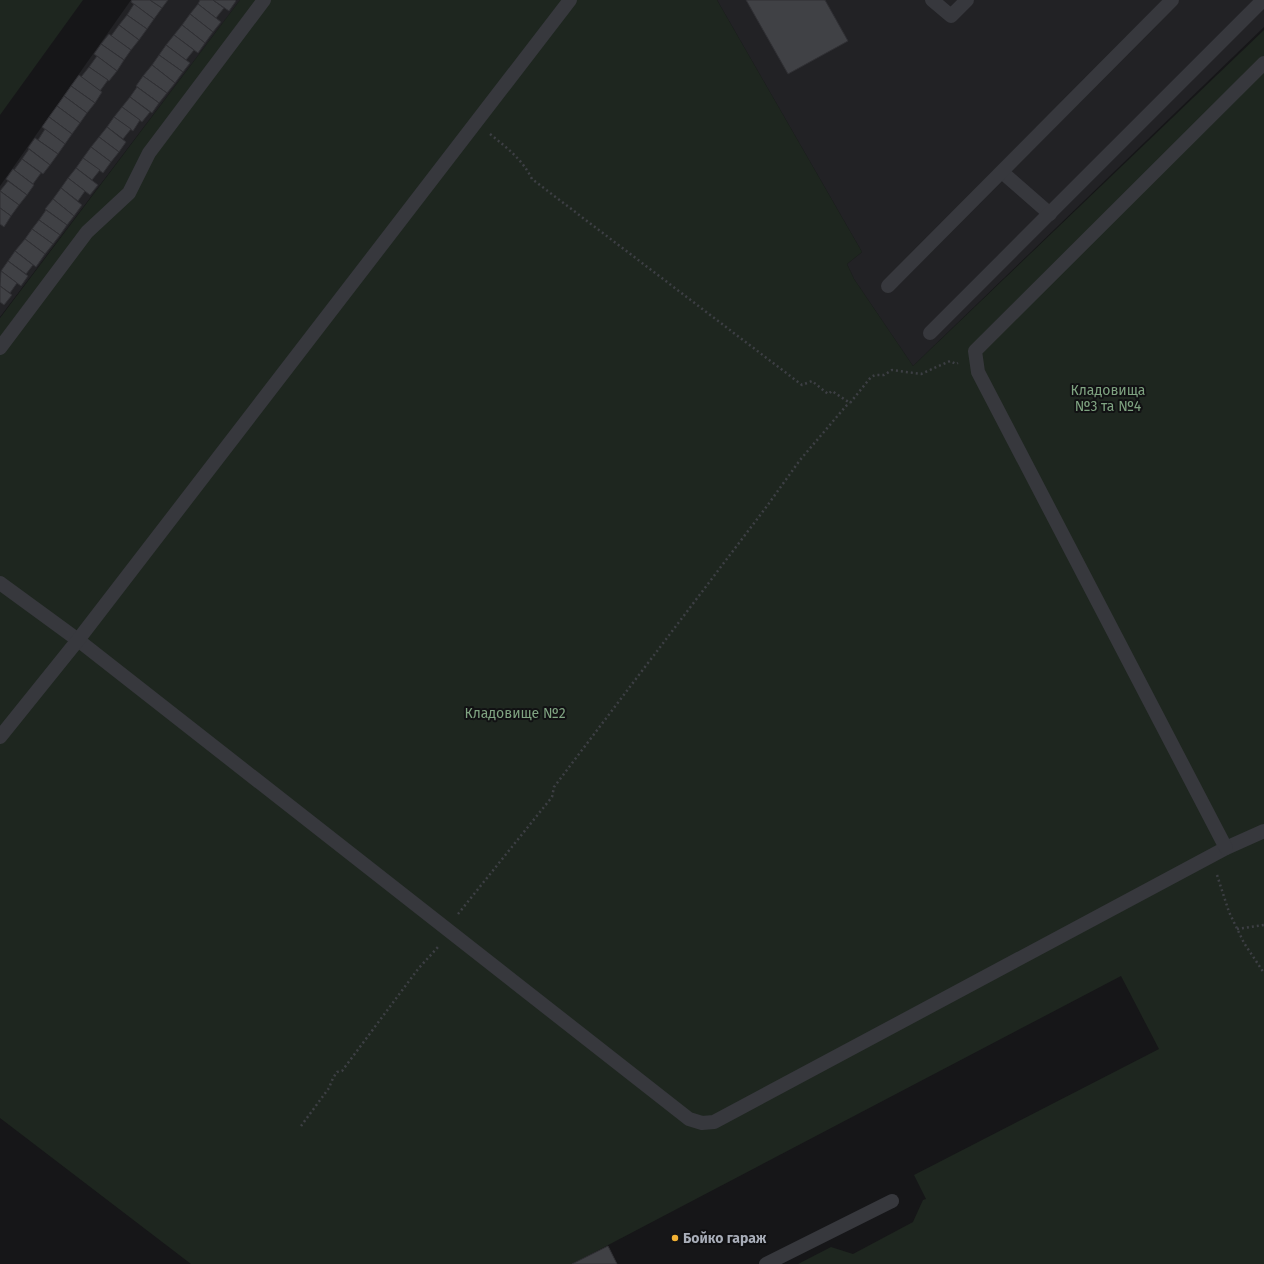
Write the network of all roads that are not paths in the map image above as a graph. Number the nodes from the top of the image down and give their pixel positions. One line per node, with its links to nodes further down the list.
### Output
1 (264, 0): 12 (lane)
2 (570, 0): 14 (lane)
3 (932, 0): 4 (lane)
4 (967, 0)
5 (1172, 0): 8 (lane)
6 (1263, 0): 9 (lane)
7 (1264, 63): 17 (lane)
8 (1002, 172): 9 (lane); 10 (lane)
9 (1050, 214): 11 (lane)
10 (888, 286)
11 (930, 333)
12 (0, 348)
13 (0, 582): 14 (lane)
14 (78, 640): 15 (lane); 17 (lane)
15 (0, 737)
16 (1264, 830): 17 (lane)
17 (1226, 848)
18 (892, 1201): 19 (lane)
19 (766, 1264)

